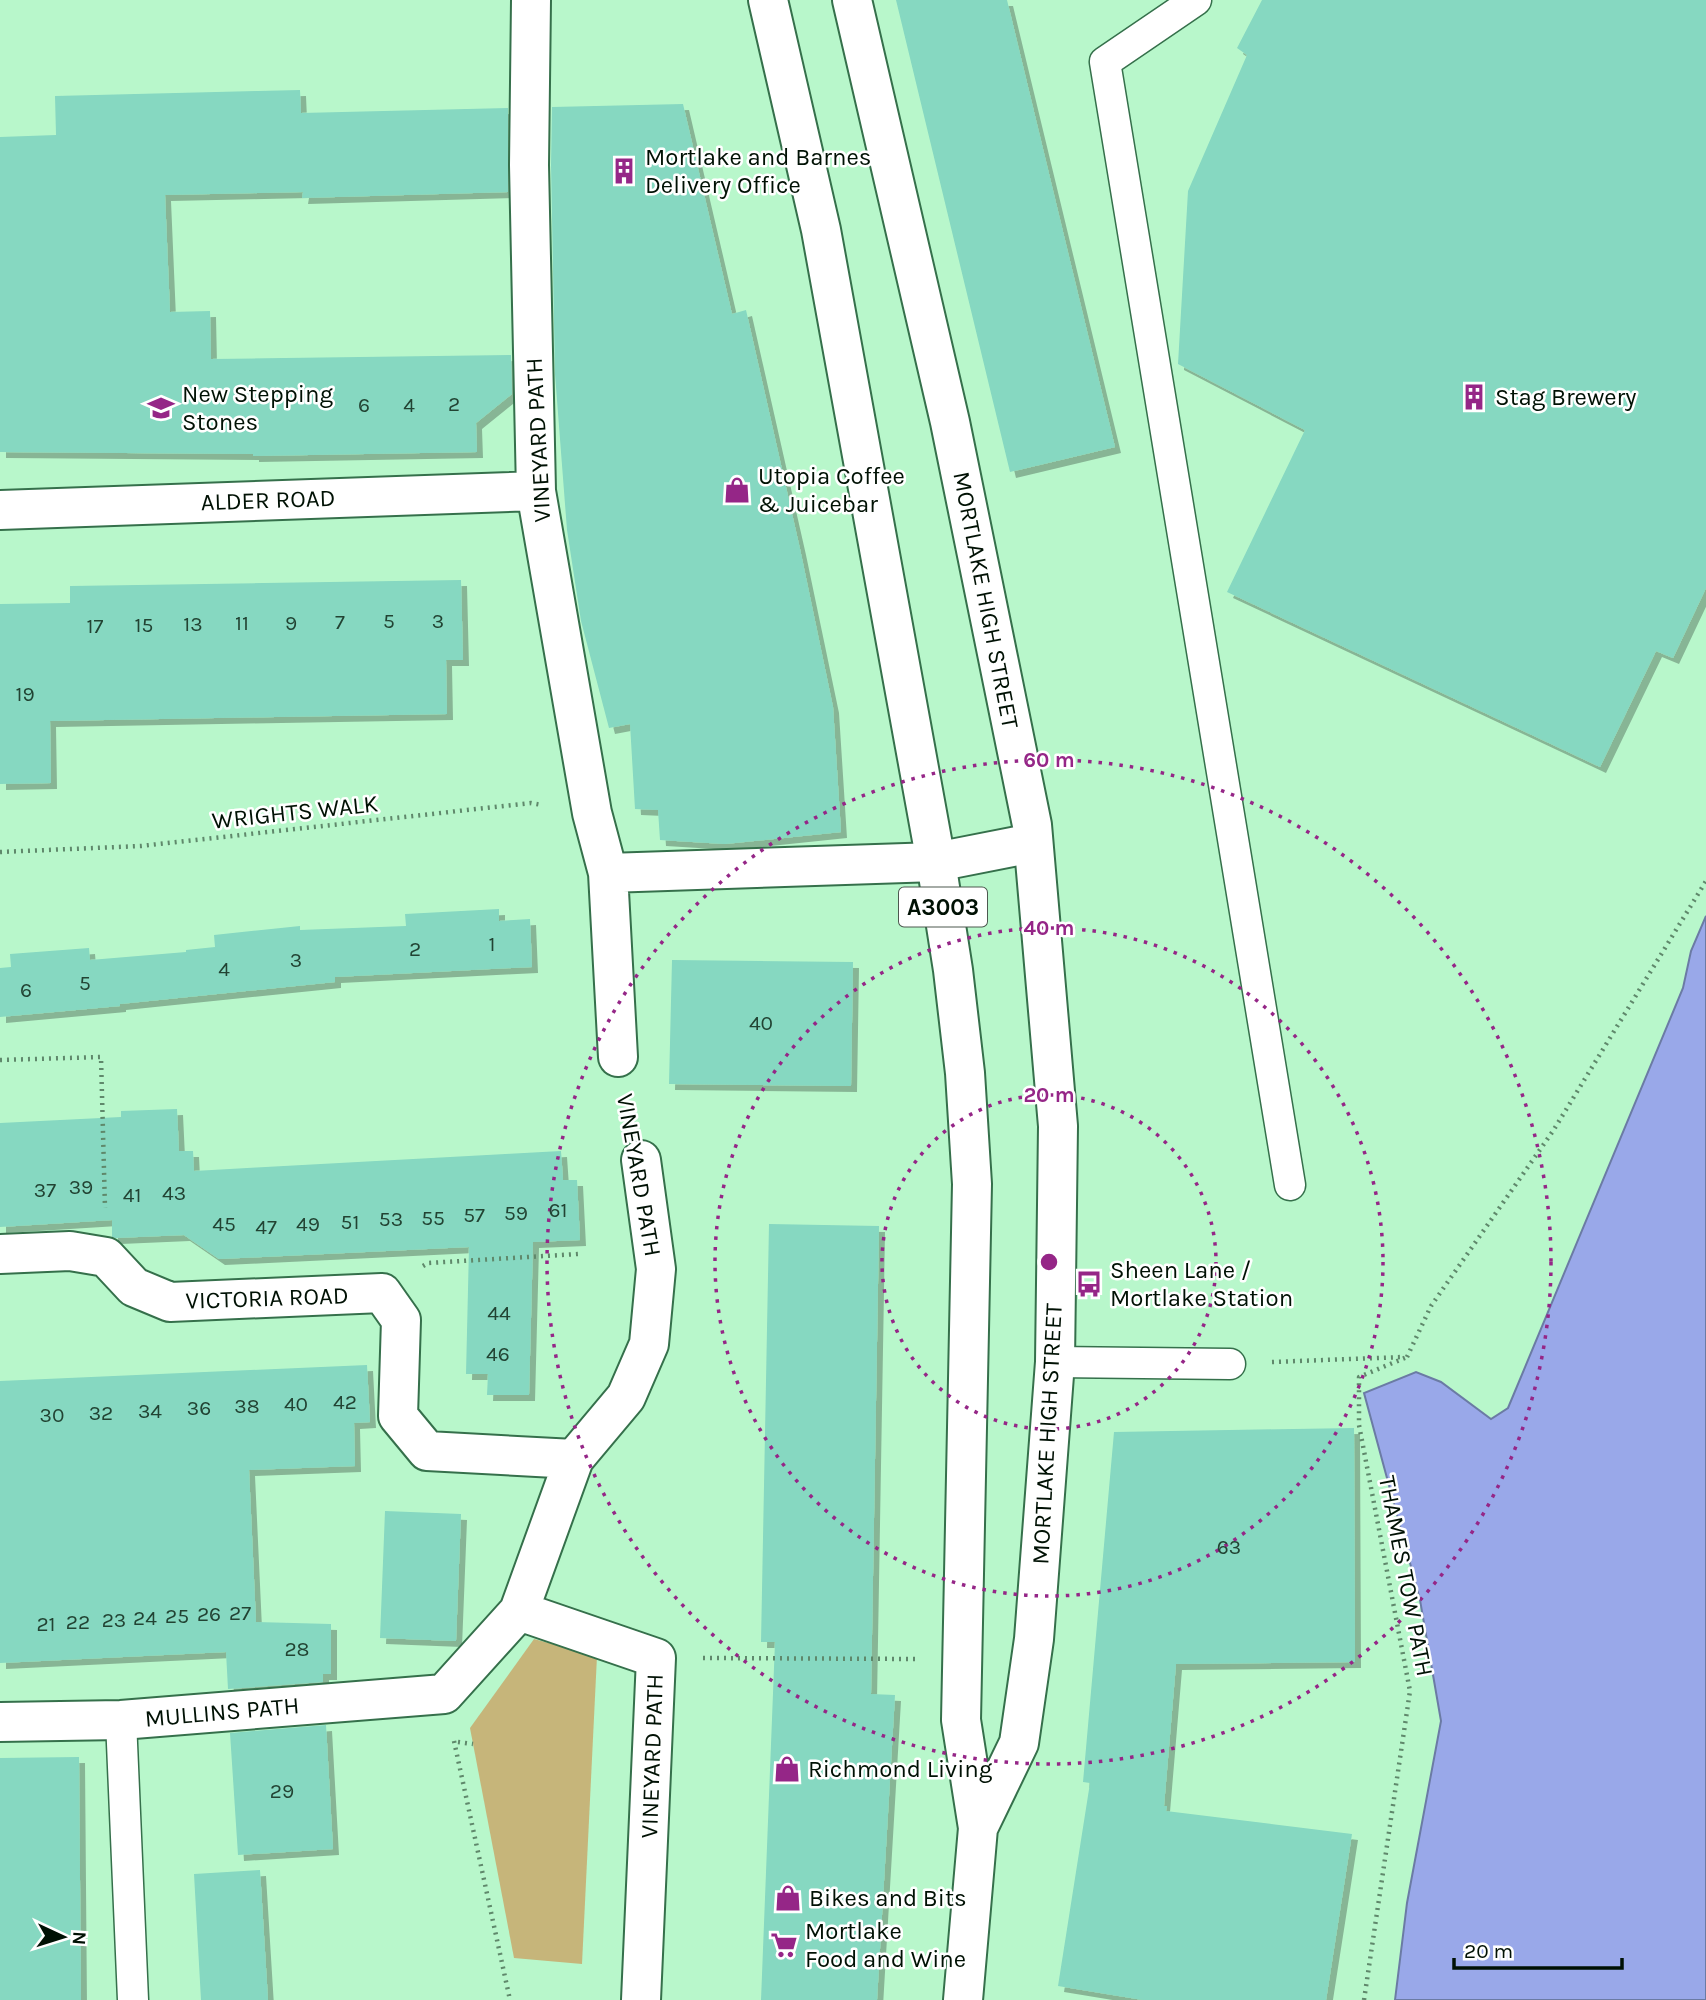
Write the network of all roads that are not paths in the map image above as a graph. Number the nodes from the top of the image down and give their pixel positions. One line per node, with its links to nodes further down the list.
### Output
1 (531, 0): 5 (street, VINEYARD PATH)
2 (768, 0): 8 (street, MORTLAKE HIGH STREET / A3003)
3 (852, 0): 7 (street, MORTLAKE HIGH STREET / A3003)
4 (1196, 0): 12 (lane)
5 (536, 491): 6 (street, ALDER ROAD); 9 (street, VINEYARD PATH)
6 (0, 510)
7 (1033, 843): 8 (street); 14 (street, MORTLAKE HIGH STREET / A3003)
8 (936, 862): 9 (street); 21 (street, MORTLAKE HIGH STREET / A3003)
9 (608, 873): 10 (street, VINEYARD PATH)
10 (618, 1057)
11 (641, 1160): 16 (street, VINEYARD PATH)
12 (1290, 1185)
13 (0, 1254): 16 (street, VICTORIA ROAD)
14 (1055, 1362): 15 (lane); 21 (street, MORTLAKE HIGH STREET / A3003)
15 (1230, 1364)
16 (574, 1459): 17 (street, VINEYARD PATH)
17 (519, 1611): 18 (street, VINEYARD PATH); 23 (street, VINEYARD PATH)
18 (444, 1694): 19 (street, MULLINS PATH)
19 (121, 1720): 20 (street, MULLINS PATH); 22 (lane)
20 (0, 1722)
21 (978, 1828): 24 (street, MORTLAKE HIGH STREET / A3003)
22 (133, 2000)
23 (642, 2000)
24 (963, 2000)

